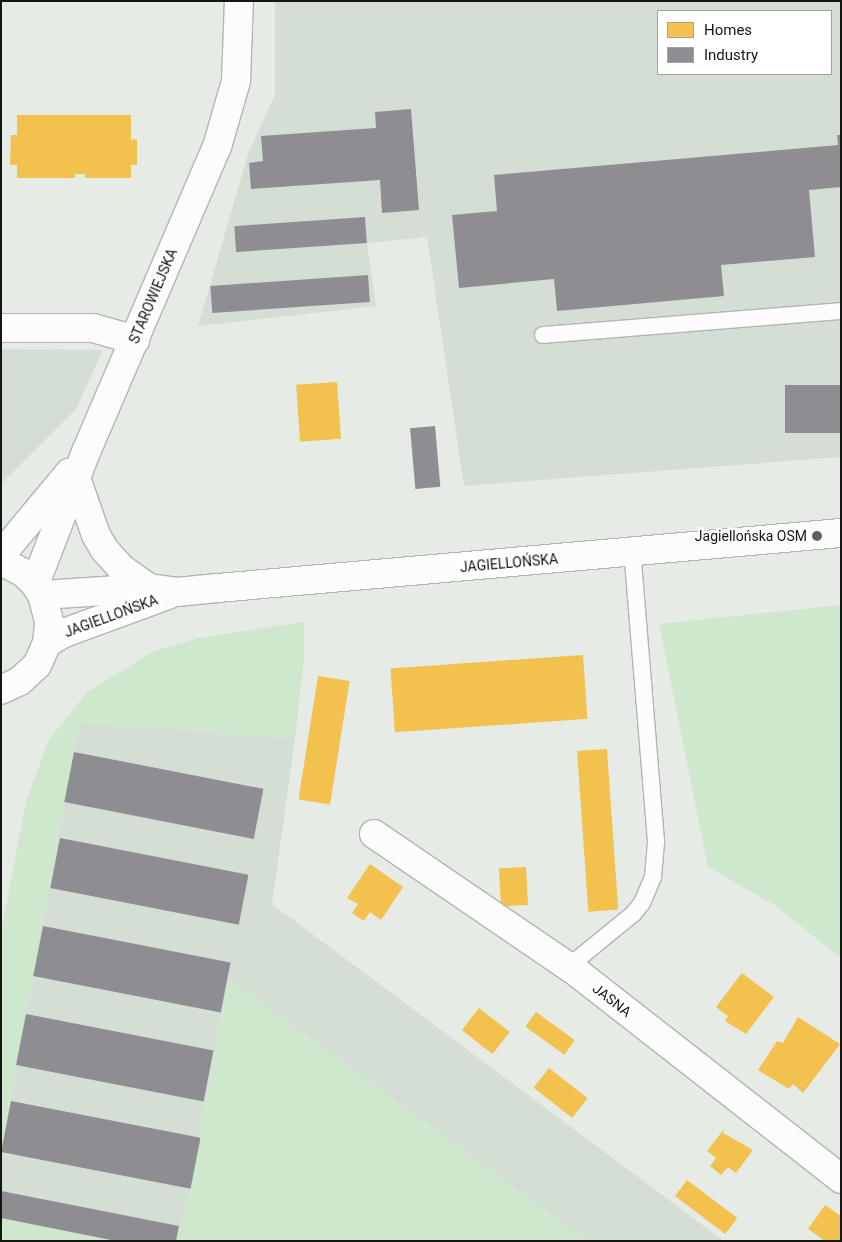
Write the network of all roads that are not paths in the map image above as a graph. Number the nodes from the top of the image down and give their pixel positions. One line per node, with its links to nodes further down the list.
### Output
1 (239, 1): 5 (street, STAROWIEJSKA)
2 (841, 311): 4 (lane)
3 (1, 328): 5 (street)
4 (542, 335)
5 (135, 340): 6 (street, STAROWIEJSKA)
6 (86, 452): 7 (street, STAROWIEJSKA); 10 (street)
7 (76, 478): 12 (street); 13 (street, STAROWIEJSKA)
8 (841, 533): 9 (street, JAGIELLOŃSKA)
9 (632, 552): 14 (street, JAGIELLOŃSKA); 18 (lane)
10 (1, 555)
11 (1, 561): 13 (street)
12 (149, 588): 13 (street, JAGIELLOŃSKA); 14 (street, JAGIELLOŃSKA)
13 (38, 590): 15 (street)
14 (178, 592): 15 (street, JAGIELLOŃSKA)
15 (47, 643): 16 (street)
16 (1, 690)
17 (374, 834): 18 (street, JASNA)
18 (568, 967): 19 (street, JASNA)
19 (841, 1179)

